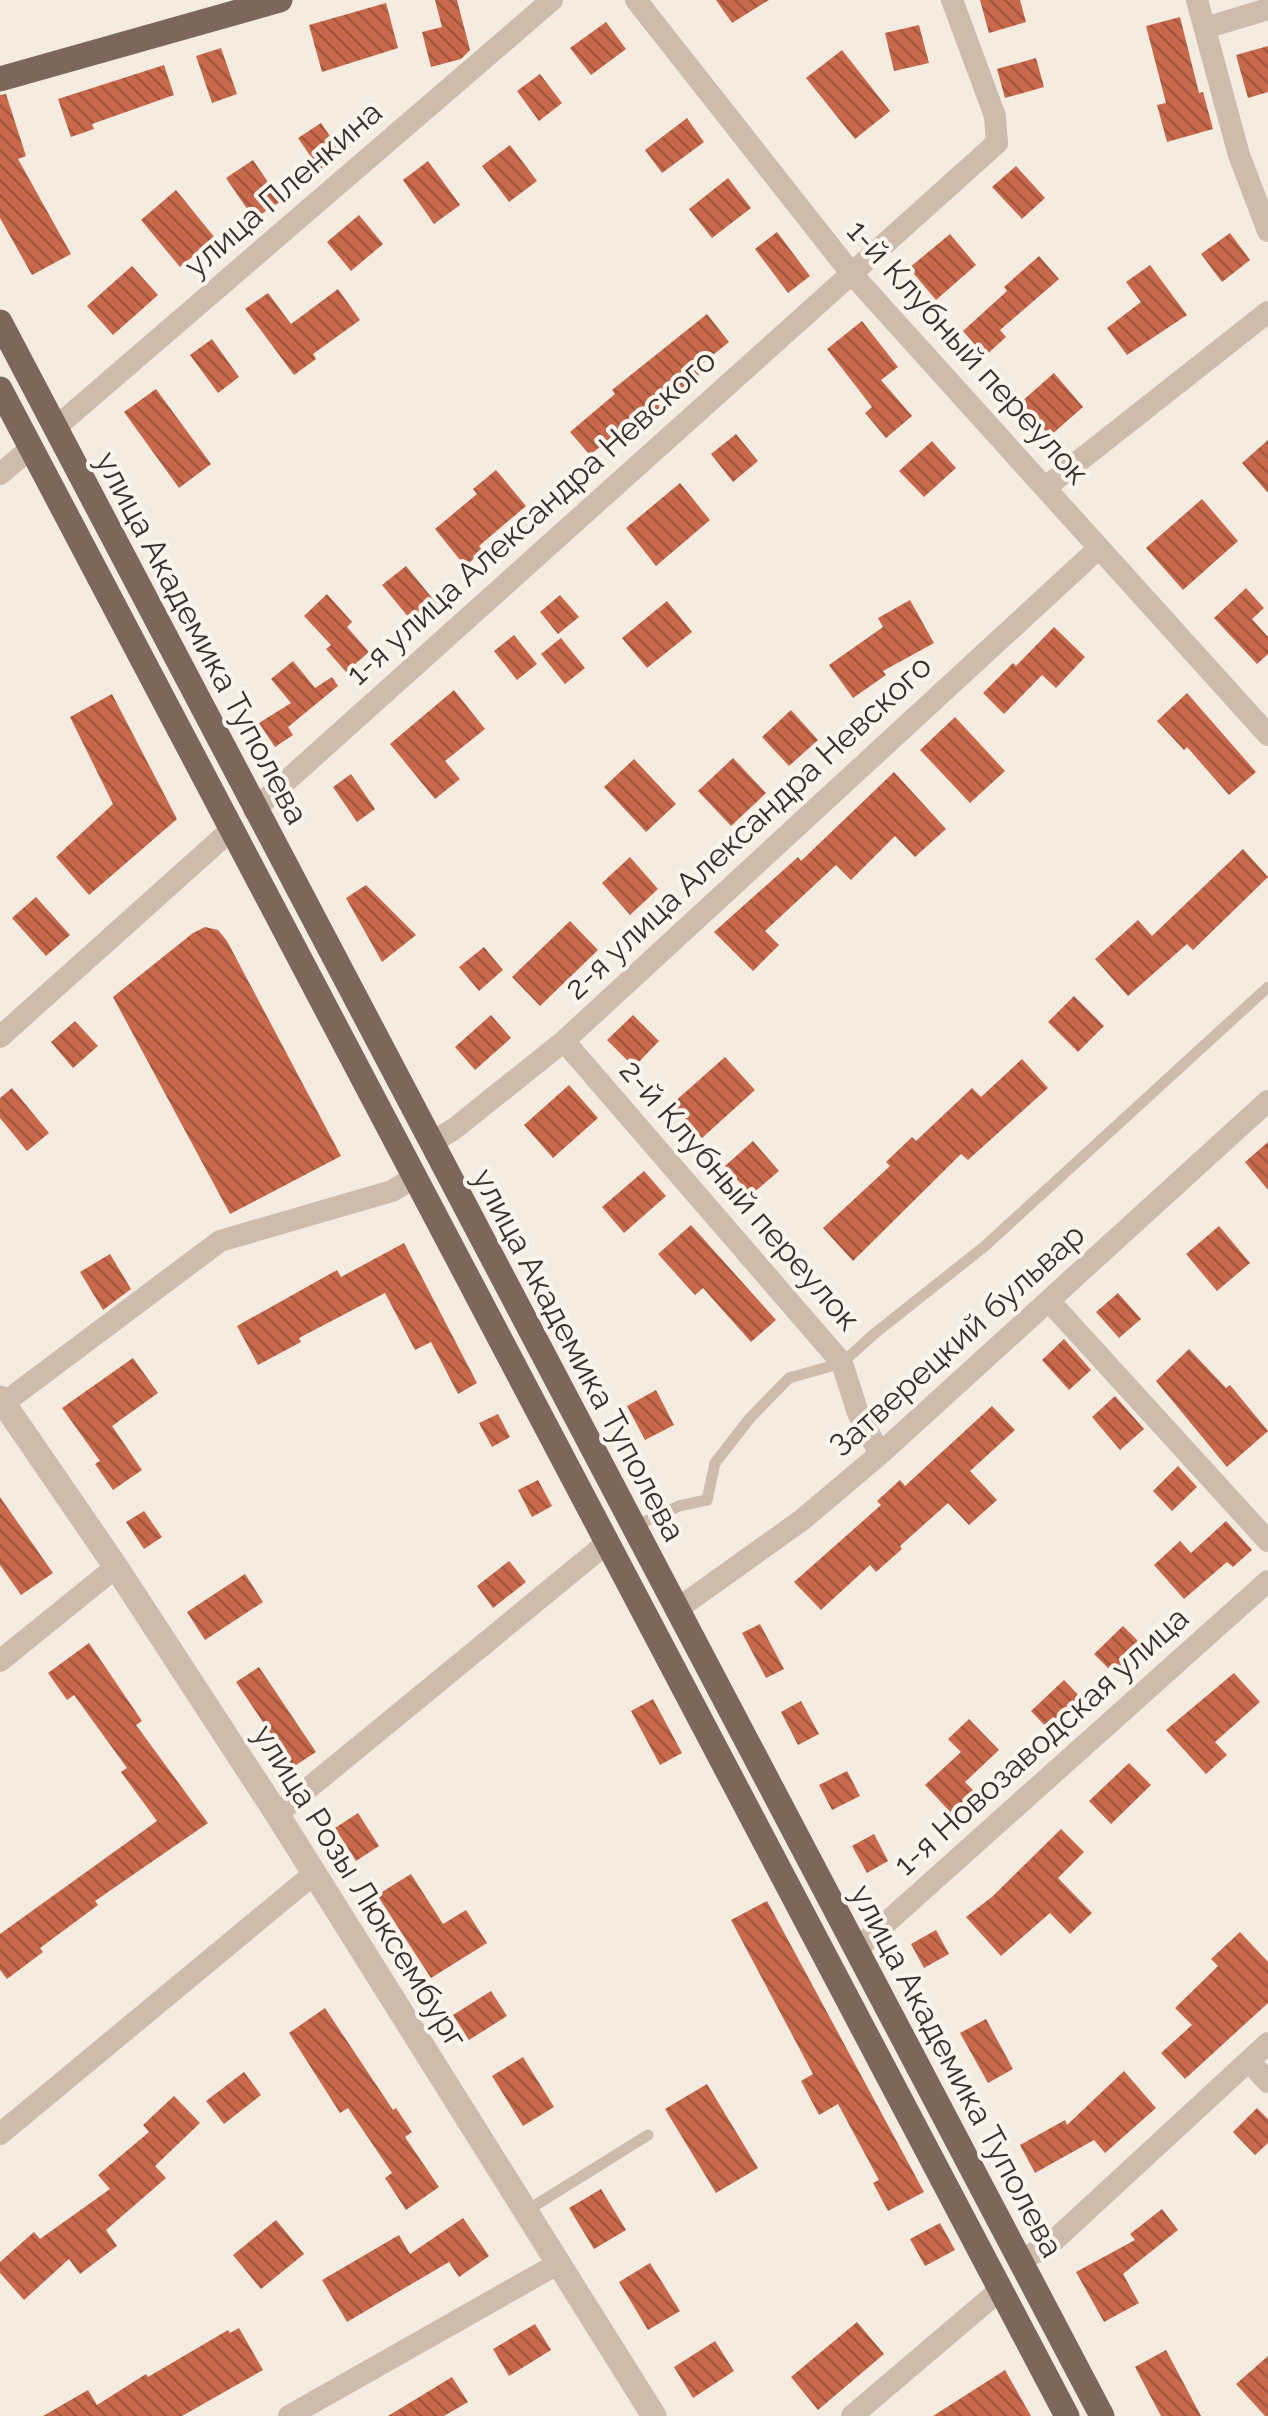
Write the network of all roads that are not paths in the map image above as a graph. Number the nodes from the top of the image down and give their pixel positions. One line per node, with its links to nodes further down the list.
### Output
1 (280, 0): 8 (main road)
2 (552, 0): 14 (street, улица Пленкина)
3 (636, 0): 10 (street, 1-й Клубный переулок)
4 (952, 0): 10 (street, 1-я улица Александра Невского)
5 (1197, 0): 7 (street)
6 (1268, 9): 7 (street)
7 (1205, 28): 9 (street)
8 (0, 80)
9 (1268, 230)
10 (852, 273): 17 (street, 1-й Клубный переулок); 20 (street, 1-я улица Александра Невского)
11 (1268, 312): 17 (street)
12 (0, 322): 14 (main road, улица Академика Туполева)
13 (0, 390): 15 (main road, улица Академика Туполева)
14 (55, 428): 20 (main road, улица Академика Туполева)
15 (30, 448): 16 (street); 21 (main road, улица Академика Туполева)
16 (0, 474)
17 (1046, 487): 18 (street, 1-й Клубный переулок)
18 (1098, 548): 19 (street, 1-й Клубный переулок); 25 (street, 2-я улица Александра Невского)
19 (1268, 735)
20 (254, 810): 22 (main road, улица Академика Туполева)
21 (232, 830): 22 (main road); 24 (street); 28 (main road, улица Академика Туполева)
22 (273, 844): 27 (main road, улица Академика Туполева)
23 (1268, 987): 30 (lane)
24 (0, 1038)
25 (564, 1041): 27 (street, 2-я улица Александра Невского); 30 (street, 2-й Клубный переулок)
26 (1268, 1101): 29 (street, Затверецкий бульвар)
27 (431, 1143): 33 (main road, улица Академика Туполева)
28 (415, 1177): 31 (street); 35 (main road, улица Академика Туполева)
29 (1050, 1302): 32 (street, Затверецкий бульвар); 34 (street)
30 (842, 1363): 32 (street, 2-й Клубный переулок); 33 (lane)
31 (2, 1400): 36 (street, улица Розы Люксембург)
32 (880, 1454): 39 (street, Затверецкий бульвар)
33 (633, 1527): 39 (main road, улица Академика Туполева)
34 (1268, 1541)
35 (607, 1544): 38 (main road, улица Академика Туполева); 41 (street)
36 (116, 1567): 40 (street); 41 (street, улица Розы Люксембург)
37 (1268, 1581): 43 (street, 1-я Новозаводская улица)
38 (634, 1593): 39 (main road); 50 (main road, улица Академика Туполева)
39 (676, 1610): 43 (main road, улица Академика Туполева)
40 (0, 1661)
41 (277, 1814): 42 (street, улица Розы Люксембург)
42 (315, 1874): 47 (street); 49 (street, улица Розы Люксембург)
43 (857, 1949): 51 (main road, улица Академика Туполева)
44 (1268, 2043): 45 (street)
45 (1248, 2060): 46 (street); 51 (street)
46 (1268, 2082)
47 (0, 2134)
48 (648, 2135): 49 (lane)
49 (526, 2211): 52 (street, улица Розы Люксембург)
50 (975, 2242): 51 (main road); 53 (main road, улица Академика Туполева)
51 (1020, 2259): 54 (main road, улица Академика Туполева)
52 (559, 2264): 55 (street); 56 (street, улица Розы Люксембург)
53 (1000, 2290): 54 (main road); 57 (street); 58 (main road, улица Академика Туполева)
54 (1045, 2306): 59 (main road, улица Академика Туполева)
55 (289, 2416)
56 (654, 2416)
57 (852, 2416)
58 (1067, 2416)
59 (1102, 2416)

